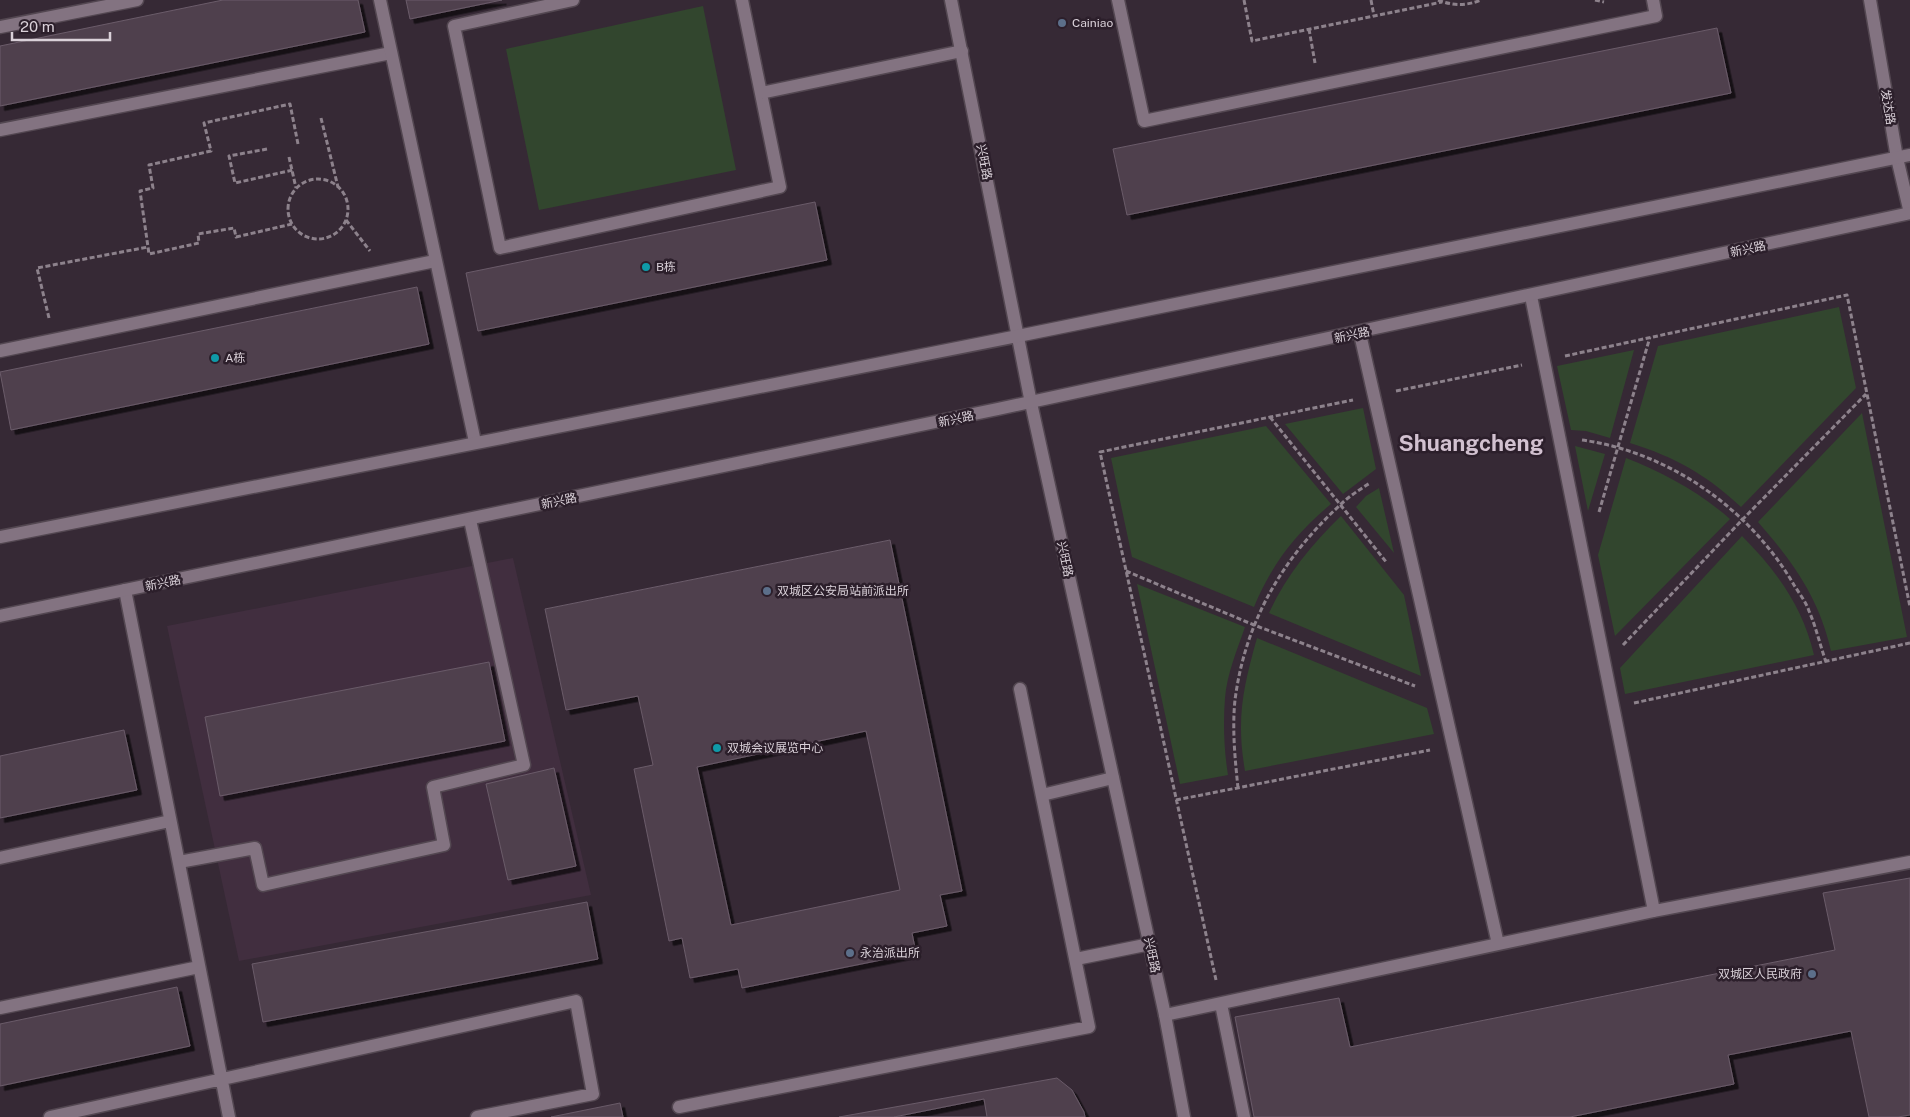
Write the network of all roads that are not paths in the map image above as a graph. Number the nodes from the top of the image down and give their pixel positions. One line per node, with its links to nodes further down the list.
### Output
1 (137, 0): 9 (street)
2 (380, 0): 11 (street)
3 (573, 0): 12 (street)
4 (742, 0): 12 (street)
5 (951, 0): 10 (street, 兴旺路)
6 (1118, 0): 7 (street)
7 (1653, 0)
8 (1870, 0): 15 (street, 发达路)
9 (0, 27)
10 (962, 51): 12 (street); 20 (street, 兴旺路)
11 (391, 53): 13 (street); 17 (street)
12 (761, 93)
13 (0, 130)
14 (1910, 155): 15 (street)
15 (1897, 158): 16 (street, 发达路); 20 (street)
16 (1910, 213): 18 (street, 新兴路)
17 (435, 261): 21 (street); 23 (street)
18 (1531, 296): 19 (street, 新兴路); 35 (street)
19 (1360, 334): 22 (street, 新兴路); 37 (street)
20 (1018, 336): 22 (street, 兴旺路); 23 (street)
21 (0, 351)
22 (1031, 403): 24 (street, 新兴路); 29 (street, 兴旺路)
23 (476, 442): 25 (street)
24 (470, 520): 26 (street, 新兴路); 33 (street)
25 (0, 537)
26 (125, 590): 27 (street, 新兴路); 31 (street)
27 (0, 616)
28 (1020, 690): 30 (street)
29 (1113, 778): 30 (street); 36 (street, 兴旺路)
30 (1042, 795): 38 (street)
31 (170, 822): 32 (street); 33 (street)
32 (0, 858)
33 (179, 862): 39 (street)
34 (1910, 862): 35 (street)
35 (1654, 911): 37 (street)
36 (1150, 944): 38 (street); 42 (street, 兴旺路)
37 (1498, 944): 40 (street)
38 (1076, 959): 44 (street)
39 (199, 967): 41 (street); 43 (street)
40 (1221, 1004): 42 (street); 49 (street)
41 (0, 1008)
42 (1165, 1015): 48 (street, 兴旺路)
43 (221, 1079): 45 (street); 46 (street); 47 (street)
44 (679, 1107)
45 (50, 1117)
46 (229, 1117)
47 (476, 1117)
48 (1184, 1117)
49 (1244, 1117)

